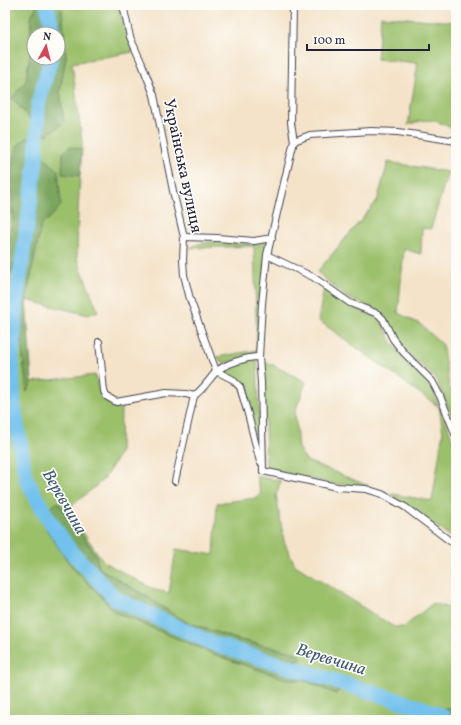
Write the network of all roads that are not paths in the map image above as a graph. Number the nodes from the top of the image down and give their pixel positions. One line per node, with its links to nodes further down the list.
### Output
1 (123, 5): 5 (street, Українська вулиця)
2 (293, 5): 3 (street)
3 (294, 141): 4 (street); 6 (street)
4 (456, 141)
5 (184, 237): 6 (street); 10 (street, Українська вулиця)
6 (272, 238): 7 (street)
7 (267, 255): 9 (street); 12 (street)
8 (99, 342): 11 (street)
9 (259, 357): 10 (street); 13 (street)
10 (216, 371): 11 (street); 13 (street)
11 (194, 396): 14 (street)
12 (456, 436)
13 (263, 471): 15 (street)
14 (175, 481)
15 (456, 544)

